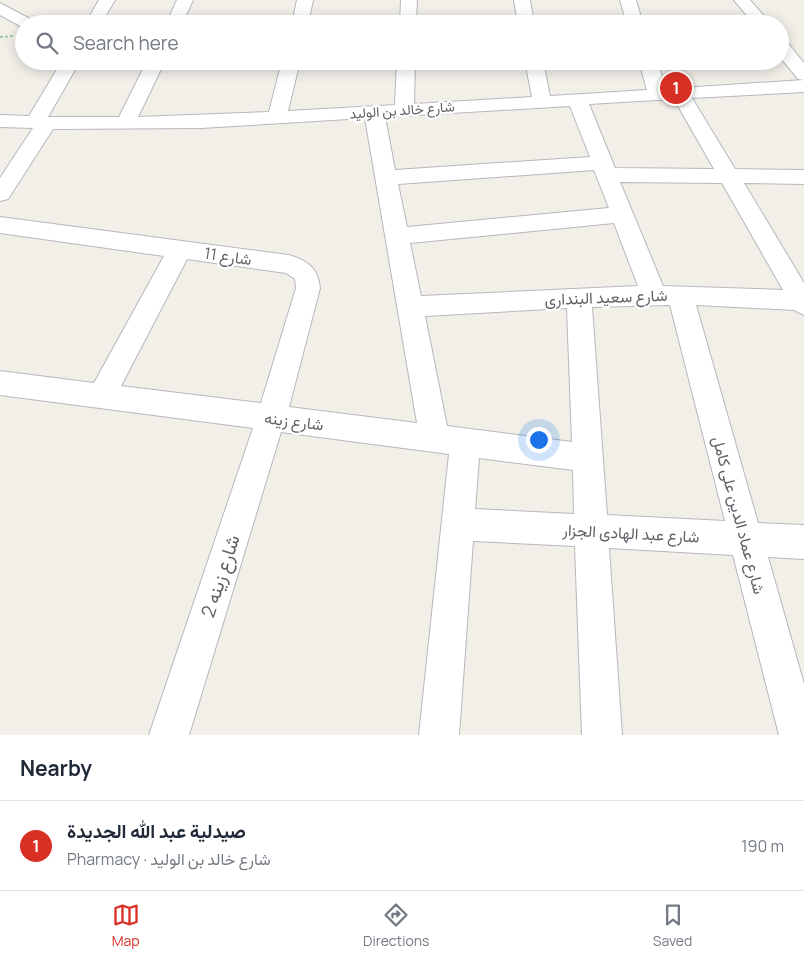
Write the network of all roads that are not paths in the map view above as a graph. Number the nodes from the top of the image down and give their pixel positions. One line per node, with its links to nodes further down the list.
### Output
1 (108, 0): 10 (street)
2 (185, 0): 11 (street)
3 (306, 0): 12 (street)
4 (409, 0): 13 (street)
5 (522, 0): 14 (street)
6 (628, 0): 15 (street)
7 (742, 0): 8 (street); 16 (street)
8 (755, 0)
9 (0, 8): 17 (street)
10 (99, 15)
11 (178, 15)
12 (302, 15)
13 (408, 15)
14 (524, 15)
15 (632, 15)
16 (755, 15)
17 (15, 17)
18 (789, 56): 25 (street)
19 (67, 70): 35 (street)
20 (152, 70): 36 (street)
21 (289, 70): 33 (street)
22 (406, 70): 31 (street)
23 (536, 70): 30 (street)
24 (651, 70): 28 (street)
25 (804, 75)
26 (804, 86): 27 (street, شارع خالد بن الوليد)
27 (680, 93): 28 (street, شارع خالد بن الوليد); 38 (street)
28 (658, 94): 29 (street, شارع خالد بن الوليد)
29 (577, 99): 30 (street, شارع خالد بن الوليد); 37 (street, شارع عماد الدين على كامل)
30 (542, 101): 31 (street, شارع خالد بن الوليد)
31 (404, 110): 32 (street, شارع خالد بن الوليد)
32 (374, 112): 33 (street, شارع خالد بن الوليد); 40 (street)
33 (277, 118): 36 (street, شارع خالد بن الوليد)
34 (0, 121): 35 (street, شارع خالد بن الوليد)
35 (41, 123): 36 (street, شارع خالد بن الوليد); 41 (street)
36 (125, 124)
37 (604, 169): 38 (street); 40 (street); 42 (street, شارع عماد الدين على كامل)
38 (729, 176): 39 (street); 48 (street)
39 (804, 176)
40 (386, 178): 44 (street)
41 (1, 191)
42 (622, 215): 44 (street); 46 (street, شارع عماد الدين على كامل)
43 (0, 225): 45 (street, شارع 11)
44 (397, 236): 49 (street)
45 (180, 249): 51 (street); 52 (street, شارع 11)
46 (667, 295): 47 (street, شارع سعيد البندارى); 48 (street, شارع سعيد البندارى); 57 (street, شارع عماد الدين على كامل)
47 (579, 297): 49 (street, شارع سعيد البندارى); 54 (street)
48 (803, 303)
49 (410, 307): 53 (street)
50 (0, 383): 51 (street, شارع زينه)
51 (101, 396): 52 (street, شارع زينه)
52 (272, 418): 53 (street, شارع زينه); 59 (street, شارع زينه 2)
53 (450, 441): 54 (street, شارع زينه); 55 (street)
54 (588, 458): 56 (street)
55 (457, 524): 56 (street, شارع عبد الهادى الجزار); 60 (street)
56 (591, 531): 57 (street, شارع عبد الهادى الجزار); 61 (street)
57 (746, 539): 58 (street, شارع عبد الهادى الجزار); 62 (street, شارع عماد الدين على كامل)
58 (804, 542)
59 (169, 735)
60 (439, 735)
61 (602, 735)
62 (799, 735)

